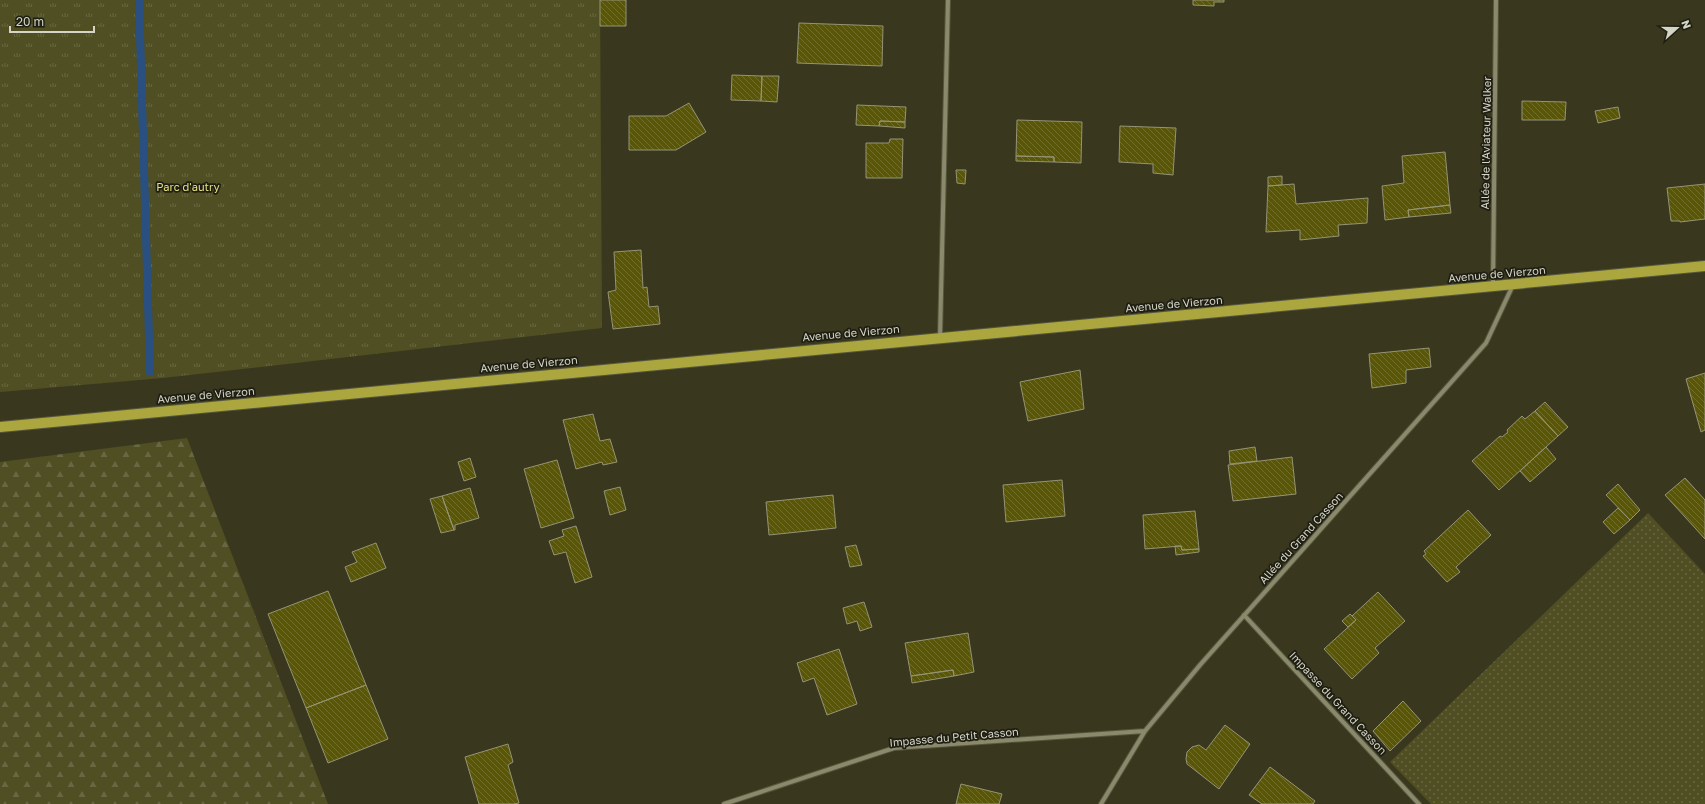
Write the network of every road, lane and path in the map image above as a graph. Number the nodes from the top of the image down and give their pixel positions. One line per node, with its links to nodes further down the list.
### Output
1 (948, 0): 6 (street)
2 (1496, 0): 5 (street, Allée de l'Aviateur Walker)
3 (1705, 266): 4 (main road, Avenue de Vierzon)
4 (1514, 285): 5 (main road, Avenue de Vierzon); 8 (street, Allée du Grand Casson)
5 (1493, 286): 6 (main road, Avenue de Vierzon)
6 (940, 337): 7 (main road, Avenue de Vierzon)
7 (0, 427)
8 (1244, 615): 9 (street, Allée du Grand Casson); 12 (street, Impasse du Grand Casson)
9 (1145, 731): 10 (street, Impasse du Petit Casson); 11 (street, Allée du Grand Casson)
10 (724, 804)
11 (1101, 804)
12 (1419, 804)

